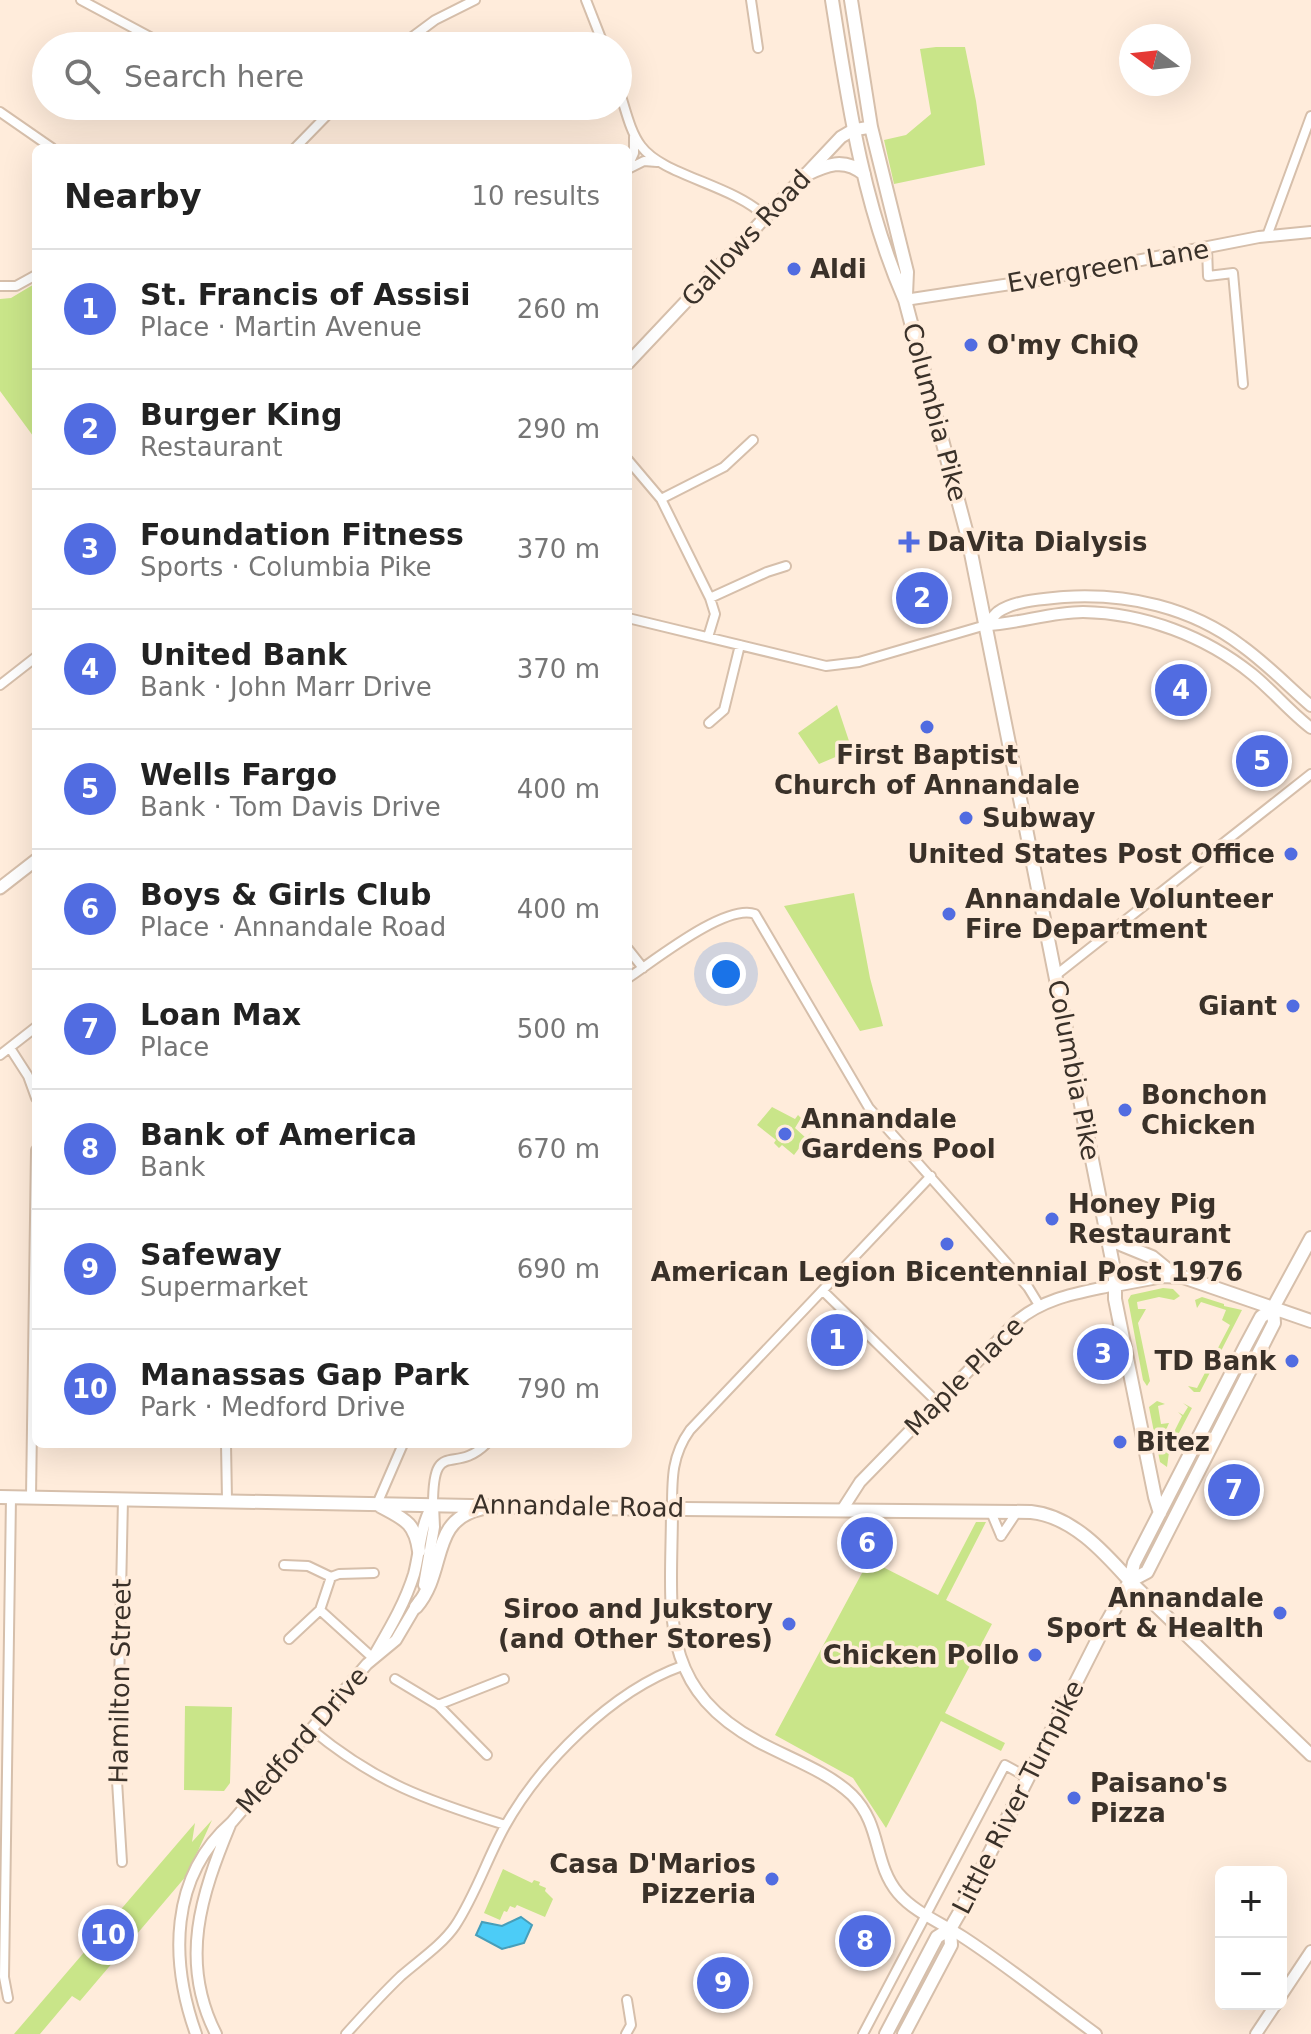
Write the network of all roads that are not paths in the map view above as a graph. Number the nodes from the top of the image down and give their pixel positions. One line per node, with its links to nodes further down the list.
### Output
1 (81, 0): 7 (street)
2 (475, 0): 8 (street)
3 (586, 0): 9 (street)
4 (751, 0): 10 (street)
5 (832, 0): 16 (main road, Columbia Pike)
6 (851, 0): 15 (main road, Columbia Pike)
7 (141, 32)
8 (419, 32)
9 (599, 32)
10 (758, 48)
11 (0, 112): 18 (street)
12 (1311, 116): 27 (street)
13 (322, 120): 19 (street)
14 (629, 120): 17 (street)
15 (871, 127): 16 (main road); 31 (main road, Columbia Pike)
16 (853, 130): 23 (main road, Gallows Road); 24 (main road, Columbia Pike)
17 (634, 133): 20 (street); 21 (street)
18 (46, 144)
19 (299, 144)
20 (632, 158)
21 (662, 163): 22 (street); 25 (street)
22 (632, 166)
23 (805, 175): 24 (main road); 25 (main road, Gallows Road)
24 (864, 175): 31 (main road, Columbia Pike)
25 (766, 217): 32 (main road, Gallows Road)
26 (1311, 232): 27 (street, Evergreen Lane)
27 (1267, 236): 28 (street, Evergreen Lane)
28 (1207, 248): 31 (street, Evergreen Lane); 33 (street)
29 (32, 277): 30 (street)
30 (0, 286)
31 (905, 300): 40 (main road, Columbia Pike)
32 (632, 359)
33 (1243, 384)
34 (753, 440): 36 (street)
35 (632, 465): 36 (street)
36 (661, 499): 38 (street)
37 (786, 566): 38 (street)
38 (710, 598): 41 (street)
39 (632, 619): 41 (street)
40 (986, 625): 42 (street); 45 (street); 47 (street); 54 (main road, Columbia Pike)
41 (708, 637): 42 (street)
42 (740, 645): 46 (street)
43 (32, 660): 44 (street)
44 (0, 685)
45 (1311, 706)
46 (709, 723)
47 (1311, 728)
48 (1311, 774): 54 (street)
49 (32, 863): 50 (main road)
50 (0, 888)
51 (632, 954): 52 (street)
52 (643, 968): 53 (street); 59 (street)
53 (632, 975)
54 (1056, 975): 61 (main road, Columbia Pike)
55 (32, 1030): 56 (street)
56 (10, 1048): 57 (street); 58 (street)
57 (0, 1055)
58 (32, 1087)
59 (931, 1176): 64 (street); 65 (street)
60 (1311, 1238): 66 (main road, Little River Turnpike)
61 (1108, 1239): 62 (main road); 63 (main road, Columbia Pike)
62 (1174, 1275): 63 (main road); 66 (main road)
63 (1115, 1285): 65 (street, Maple Place); 84 (main road, Columbia Pike)
64 (823, 1291): 68 (street); 80 (street)
65 (1039, 1305): 68 (street, Maple Place)
66 (1273, 1308): 67 (main road); 84 (main road, Little River Turnpike); 89 (main road, Little River Turnpike)
67 (1311, 1321)
68 (937, 1402): 81 (street, Maple Place)
69 (32, 1428): 74 (street)
70 (226, 1448): 76 (street)
71 (401, 1448): 77 (street)
72 (480, 1448): 78 (street)
73 (6, 1497): 74 (main road, Annandale Road); 105 (street)
74 (31, 1497): 75 (main road, Annandale Road)
75 (123, 1499): 76 (main road, Annandale Road); 104 (street, Hamilton Street)
76 (227, 1500): 77 (main road, Annandale Road)
77 (377, 1504): 78 (main road, Annandale Road); 85 (main road)
78 (433, 1505): 79 (main road, Annandale Road); 85 (street, Medford Drive); 90 (street, Medford Drive)
79 (498, 1505): 80 (main road, Annandale Road); 90 (main road)
80 (672, 1508): 81 (main road, Annandale Road); 94 (street)
81 (842, 1510): 82 (main road, Annandale Road)
82 (991, 1512): 83 (main road, Annandale Road); 83 (street)
83 (1017, 1512): 89 (main road, Annandale Road)
84 (1160, 1513): 89 (main road, Little River Turnpike)
85 (419, 1551): 93 (street, Medford Drive)
86 (284, 1565): 88 (street)
87 (374, 1573): 88 (street)
88 (331, 1577): 91 (street)
89 (1130, 1581): 100 (main road); 101 (main road, Little River Turnpike)
90 (416, 1607): 93 (street, Medford Drive)
91 (320, 1610): 92 (street); 93 (street)
92 (289, 1639)
93 (373, 1658): 98 (street, Medford Drive)
94 (682, 1666): 103 (street); 106 (street)
95 (395, 1679): 97 (street)
96 (504, 1679): 97 (street)
97 (438, 1705): 99 (street)
98 (311, 1729): 102 (street, Medford Drive); 103 (street)
99 (487, 1755)
100 (1311, 1755)
101 (1027, 1777): 106 (street); 107 (main road, Little River Turnpike)
102 (232, 1822): 109 (street, Medford Drive); 110 (street, Medford Drive)
103 (505, 1825): 117 (street)
104 (122, 1862)
105 (3, 1885): 112 (street)
106 (926, 1914): 107 (street); 119 (street)
107 (950, 1929): 120 (main road, Little River Turnpike); 121 (main road, Little River Turnpike); 122 (street)
108 (1311, 1951): 111 (street)
109 (198, 1973): 110 (street); 116 (street, Medford Drive)
110 (180, 1976): 115 (street, Medford Drive)
111 (1287, 1987)
112 (8, 1998)
113 (627, 2000): 118 (street)
114 (1272, 2010): 123 (street)
115 (196, 2034)
116 (216, 2034)
117 (346, 2034)
118 (626, 2034)
119 (863, 2034)
120 (886, 2034)
121 (904, 2034)
122 (1096, 2034)
123 (1256, 2034)

